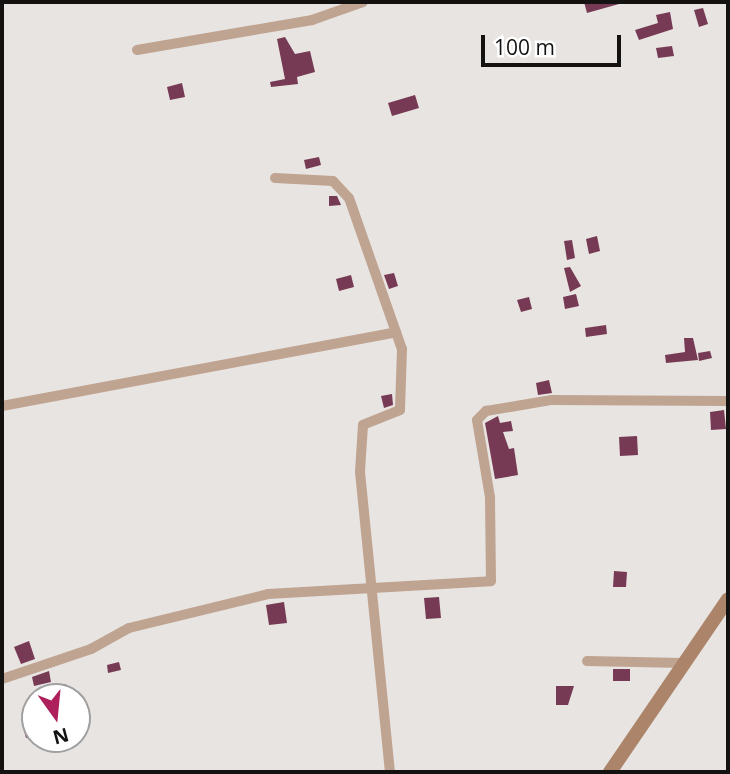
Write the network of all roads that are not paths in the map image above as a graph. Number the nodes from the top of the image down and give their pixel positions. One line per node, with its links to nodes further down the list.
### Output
1 (363, 2): 2 (street)
2 (137, 50)
3 (275, 178): 4 (street)
4 (396, 332): 6 (street); 7 (street)
5 (728, 401): 7 (street)
6 (2, 406)
7 (373, 585): 11 (street); 12 (street)
8 (728, 599): 10 (main road)
9 (587, 660): 10 (street)
10 (683, 663): 13 (main road)
11 (2, 679)
12 (390, 772)
13 (610, 772)

